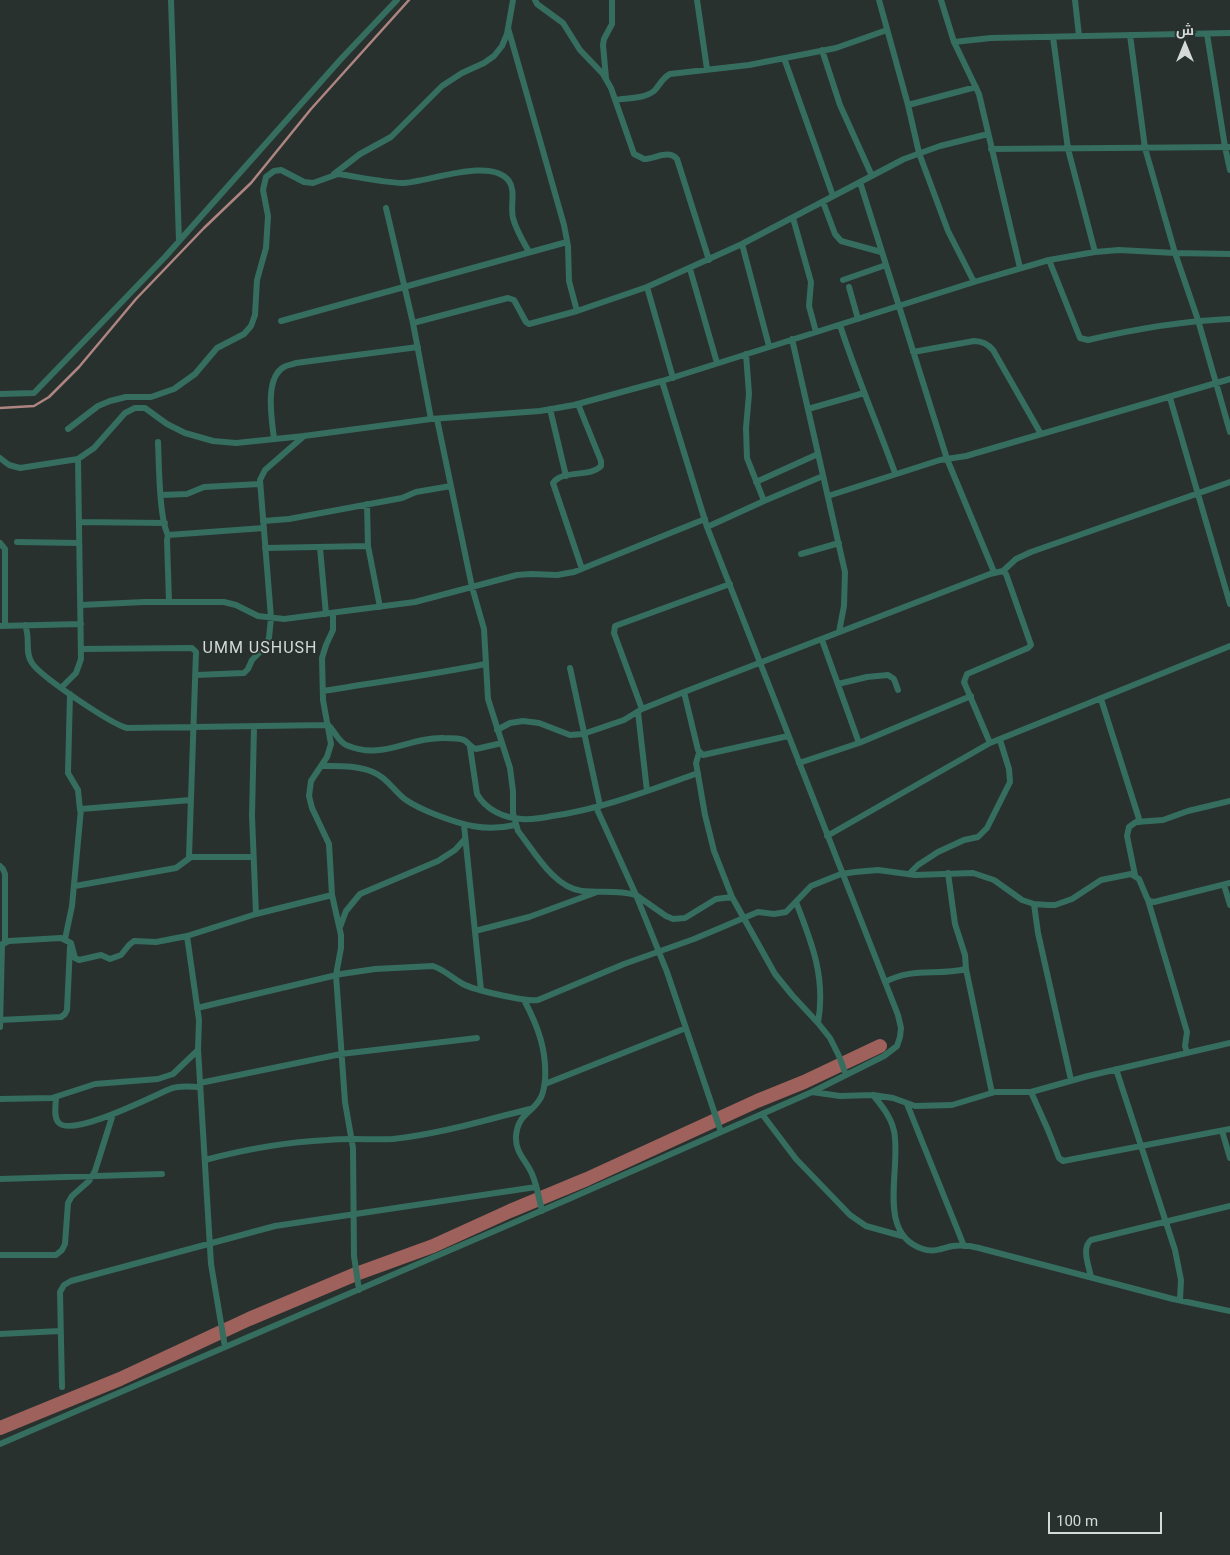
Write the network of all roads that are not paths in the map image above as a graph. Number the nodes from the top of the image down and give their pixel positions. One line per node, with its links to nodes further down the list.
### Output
1 (171, 0): 39 (street)
2 (397, 0): 39 (street)
3 (513, 0): 10 (street)
4 (535, 0): 21 (street)
5 (612, 0): 21 (street)
6 (697, 0): 20 (street)
7 (879, 0): 11 (street)
8 (941, 0): 17 (street)
9 (1075, 0): 15 (street)
10 (508, 28): 32 (street); 40 (street)
11 (887, 30): 18 (street); 24 (street)
12 (1230, 33): 13 (street)
13 (1207, 34): 14 (street); 26 (street)
14 (1130, 35): 15 (street); 27 (street)
15 (1079, 36): 16 (street)
16 (1053, 37): 17 (street); 29 (street)
17 (954, 42): 22 (street)
18 (822, 50): 19 (street); 33 (street)
19 (784, 58): 20 (street); 35 (street)
20 (707, 69): 23 (street)
21 (606, 78): 23 (street)
22 (976, 87): 24 (street); 25 (street)
23 (615, 100): 47 (street)
24 (908, 105): 30 (street)
25 (988, 134): 28 (street); 30 (street)
26 (1227, 147): 27 (street); 31 (street)
27 (1145, 148): 29 (street); 45 (street)
28 (991, 149): 29 (street); 50 (street)
29 (1068, 149): 44 (street)
30 (919, 152): 33 (street); 53 (street)
31 (1230, 170)
32 (334, 174): 42 (street); 78 (street)
33 (872, 176): 34 (street)
34 (860, 182): 35 (street); 43 (street)
35 (833, 196): 36 (street)
36 (824, 202): 38 (street); 43 (street)
37 (386, 208): 54 (street)
38 (793, 218): 41 (street); 65 (street)
39 (179, 241): 77 (street)
40 (567, 242): 42 (street); 58 (street)
41 (742, 244): 47 (street); 67 (street)
42 (530, 252): 54 (street)
43 (881, 252): 49 (street)
44 (1095, 252): 45 (street); 48 (street)
45 (1175, 253): 46 (street); 60 (street)
46 (1230, 254)
47 (709, 260): 51 (street)
48 (1049, 260): 50 (street); 60 (street)
49 (886, 265): 52 (street); 57 (street)
50 (1020, 268): 53 (street)
51 (690, 269): 55 (street); 71 (street)
52 (843, 280)
53 (974, 282): 57 (street)
54 (405, 287): 62 (street); 63 (street)
55 (648, 287): 58 (street); 72 (street)
56 (849, 287): 59 (street)
57 (898, 306): 59 (street); 69 (street)
58 (577, 311): 63 (street)
59 (858, 320): 64 (street)
60 (1198, 320): 61 (street); 75 (street)
61 (1230, 320)
62 (281, 321)
63 (413, 323): 68 (street)
64 (840, 325): 65 (street); 76 (street)
65 (816, 332): 66 (street)
66 (792, 339): 67 (street); 83 (street)
67 (769, 346): 70 (street)
68 (418, 347): 84 (street); 89 (street)
69 (913, 352): 87 (street); 94 (street)
70 (746, 354): 71 (street); 98 (street)
71 (717, 363): 72 (street)
72 (672, 378): 74 (street)
73 (1230, 379): 75 (street)
74 (662, 381): 80 (street); 107 (street)
75 (1216, 383): 79 (street); 86 (street)
76 (864, 393): 83 (street); 95 (street)
77 (0, 394)
78 (143, 398): 81 (street); 85 (street)
79 (1170, 398): 87 (street); 102 (street)
80 (578, 404): 82 (street); 96 (street)
81 (142, 408): 89 (street); 93 (street)
82 (550, 409): 84 (street); 96 (street)
83 (808, 409): 91 (street)
84 (434, 419): 88 (street); 101 (street)
85 (68, 429)
86 (1230, 432)
87 (1041, 434): 94 (street)
88 (304, 436): 89 (street); 100 (street)
89 (274, 439)
90 (158, 442): 103 (street)
91 (818, 454): 97 (street); 98 (street)
92 (0, 458): 93 (street)
93 (78, 458): 108 (street)
94 (947, 458): 95 (street); 123 (street)
95 (895, 473): 104 (street)
96 (566, 476): 121 (street)
97 (824, 476): 104 (street); 105 (street)
98 (756, 482): 105 (street)
99 (1230, 482): 102 (street)
100 (260, 484): 103 (street); 110 (street)
101 (451, 486): 106 (street); 125 (street)
102 (1198, 493): 122 (street); 127 (street)
103 (161, 495): 109 (street)
104 (828, 496): 116 (street)
105 (764, 501): 111 (street)
106 (367, 504): 110 (street); 117 (street)
107 (705, 519): 111 (street); 121 (street)
108 (79, 522): 109 (street); 115 (street)
109 (164, 523): 112 (street)
110 (264, 524): 112 (street); 118 (street)
111 (708, 527): 124 (street)
112 (168, 535): 126 (street)
113 (16, 542): 115 (street)
114 (0, 543): 134 (street)
115 (79, 543): 128 (street)
116 (838, 543): 120 (street); 135 (street)
117 (368, 546): 119 (street); 129 (street)
118 (266, 548): 119 (street); 131 (street)
119 (320, 548): 130 (street)
120 (801, 554)
121 (582, 569): 125 (street)
122 (1003, 571): 123 (street); 149 (street)
123 (994, 572): 135 (street)
124 (730, 584): 139 (street); 151 (street)
125 (472, 587): 129 (street); 140 (street)
126 (169, 602): 128 (street); 131 (street)
127 (1230, 604)
128 (81, 605): 132 (street)
129 (380, 607): 130 (street)
130 (329, 613): 131 (street); 146 (street)
131 (271, 618): 142 (street)
132 (81, 624): 133 (street); 138 (street)
133 (25, 625): 134 (street); 144 (street)
134 (3, 626)
135 (839, 632): 136 (street)
136 (822, 640): 139 (street); 143 (street)
137 (1230, 646): 150 (street)
138 (81, 649): 142 (street); 144 (street)
139 (760, 662): 147 (street); 157 (street)
140 (485, 664): 146 (street); 155 (street)
141 (570, 668): 156 (street)
142 (196, 675): 154 (street)
143 (838, 684): 145 (street); 160 (street)
144 (62, 687): 148 (street)
145 (898, 690)
146 (323, 691): 152 (street)
147 (684, 692): 151 (street); 163 (street)
148 (70, 694): 154 (street); 171 (street)
149 (971, 696): 160 (street); 161 (street)
150 (1101, 699): 158 (street); 173 (street)
151 (640, 710): 156 (street); 167 (street)
152 (328, 725): 153 (street); 162 (street); 165 (street)
153 (254, 727): 154 (street); 177 (street)
154 (193, 728): 168 (street)
155 (497, 730): 156 (street); 159 (street)
156 (583, 734): 170 (street)
157 (788, 736): 163 (street); 164 (street)
158 (1000, 740): 161 (street); 182 (street)
159 (502, 743): 162 (street); 172 (street)
160 (859, 743): 164 (street)
161 (990, 744): 175 (street)
162 (470, 747): 172 (street)
163 (700, 753): 166 (street)
164 (798, 763): 175 (street)
165 (322, 766): 174 (street); 187 (street)
166 (698, 773): 167 (street); 189 (street)
167 (646, 791): 170 (street)
168 (191, 800): 171 (street); 178 (street)
169 (1230, 801): 173 (street)
170 (598, 806): 172 (street); 188 (street)
171 (80, 810): 185 (street)
172 (515, 822): 174 (street); 186 (street)
173 (1140, 822): 183 (street)
174 (464, 825): 176 (street)
175 (827, 836): 181 (street)
176 (465, 839): 196 (street); 197 (street)
177 (253, 857): 178 (street); 194 (street)
178 (189, 858): 185 (street)
179 (0, 866): 200 (street)
180 (948, 873): 182 (street); 192 (street); 202 (street)
181 (841, 874): 182 (street); 191 (street); 204 (street)
182 (909, 874)
183 (1135, 876): 190 (street); 192 (street)
184 (1227, 884): 190 (street); 193 (street)
185 (75, 886): 199 (street)
186 (599, 891): 188 (street); 197 (street)
187 (332, 895): 194 (street); 196 (street)
188 (636, 895): 189 (street); 201 (street)
189 (732, 897): 195 (street)
190 (1148, 900): 215 (street)
191 (796, 902): 195 (street); 209 (street)
192 (1034, 904): 219 (street)
193 (1230, 905)
194 (256, 914): 198 (street)
195 (745, 919): 201 (street); 209 (street)
196 (340, 929): 203 (street)
197 (475, 931): 205 (street)
198 (187, 936): 199 (street); 207 (street)
199 (68, 941): 200 (street); 208 (street)
200 (2, 944): 208 (street)
201 (659, 951): 206 (street); 211 (street)
202 (966, 969): 204 (street); 224 (street)
203 (336, 975): 205 (street); 207 (street); 216 (street)
204 (885, 982): 218 (street)
205 (481, 990): 206 (street)
206 (524, 1000): 220 (street)
207 (197, 1008): 214 (street)
208 (0, 1020): 210 (street)
209 (818, 1022): 218 (street)
210 (0, 1027)
211 (686, 1028): 220 (street); 234 (street)
212 (476, 1038): 216 (street)
213 (1230, 1043): 215 (street)
214 (198, 1050): 221 (street); 226 (street)
215 (1187, 1053): 217 (street)
216 (342, 1054): 221 (street); 235 (street)
217 (1116, 1069): 219 (street); 236 (street)
218 (846, 1075): 222 (street)
219 (1071, 1080): 223 (street)
220 (545, 1084): 229 (street)
221 (200, 1085): 230 (street); 238 (street)
222 (812, 1092): 225 (street); 231 (street)
223 (1031, 1092): 224 (street); 236 (street)
224 (992, 1093): 228 (street)
225 (873, 1094): 228 (street); 247 (street)
226 (56, 1097): 227 (street); 230 (street)
227 (0, 1099)
228 (906, 1104): 249 (street)
229 (530, 1109): 235 (street); 242 (street)
230 (113, 1114): 240 (street)
231 (762, 1114): 234 (street); 247 (street)
232 (1230, 1129): 233 (street)
233 (1222, 1130): 236 (street); 237 (street)
234 (721, 1132): 244 (street)
235 (352, 1139): 238 (street); 245 (street)
236 (1142, 1147): 246 (street)
237 (1230, 1158)
238 (205, 1160): 248 (street)
239 (162, 1174): 240 (street)
240 (93, 1176): 241 (street); 250 (street)
241 (0, 1179)
242 (536, 1187): 244 (street); 245 (street)
243 (1230, 1206): 246 (street)
244 (542, 1211): 252 (street)
245 (353, 1214): 248 (street); 252 (street)
246 (1166, 1222): 251 (street); 253 (street)
247 (902, 1236): 249 (street)
248 (210, 1243): 255 (street); 257 (street)
249 (964, 1246): 251 (street)
250 (0, 1255)
251 (1092, 1277): 253 (street)
252 (359, 1290): 257 (street)
253 (1180, 1300): 254 (street)
254 (1230, 1311)
255 (60, 1331): 256 (street); 258 (street)
256 (0, 1334)
257 (225, 1347): 259 (street)
258 (62, 1387)
259 (0, 1444)

